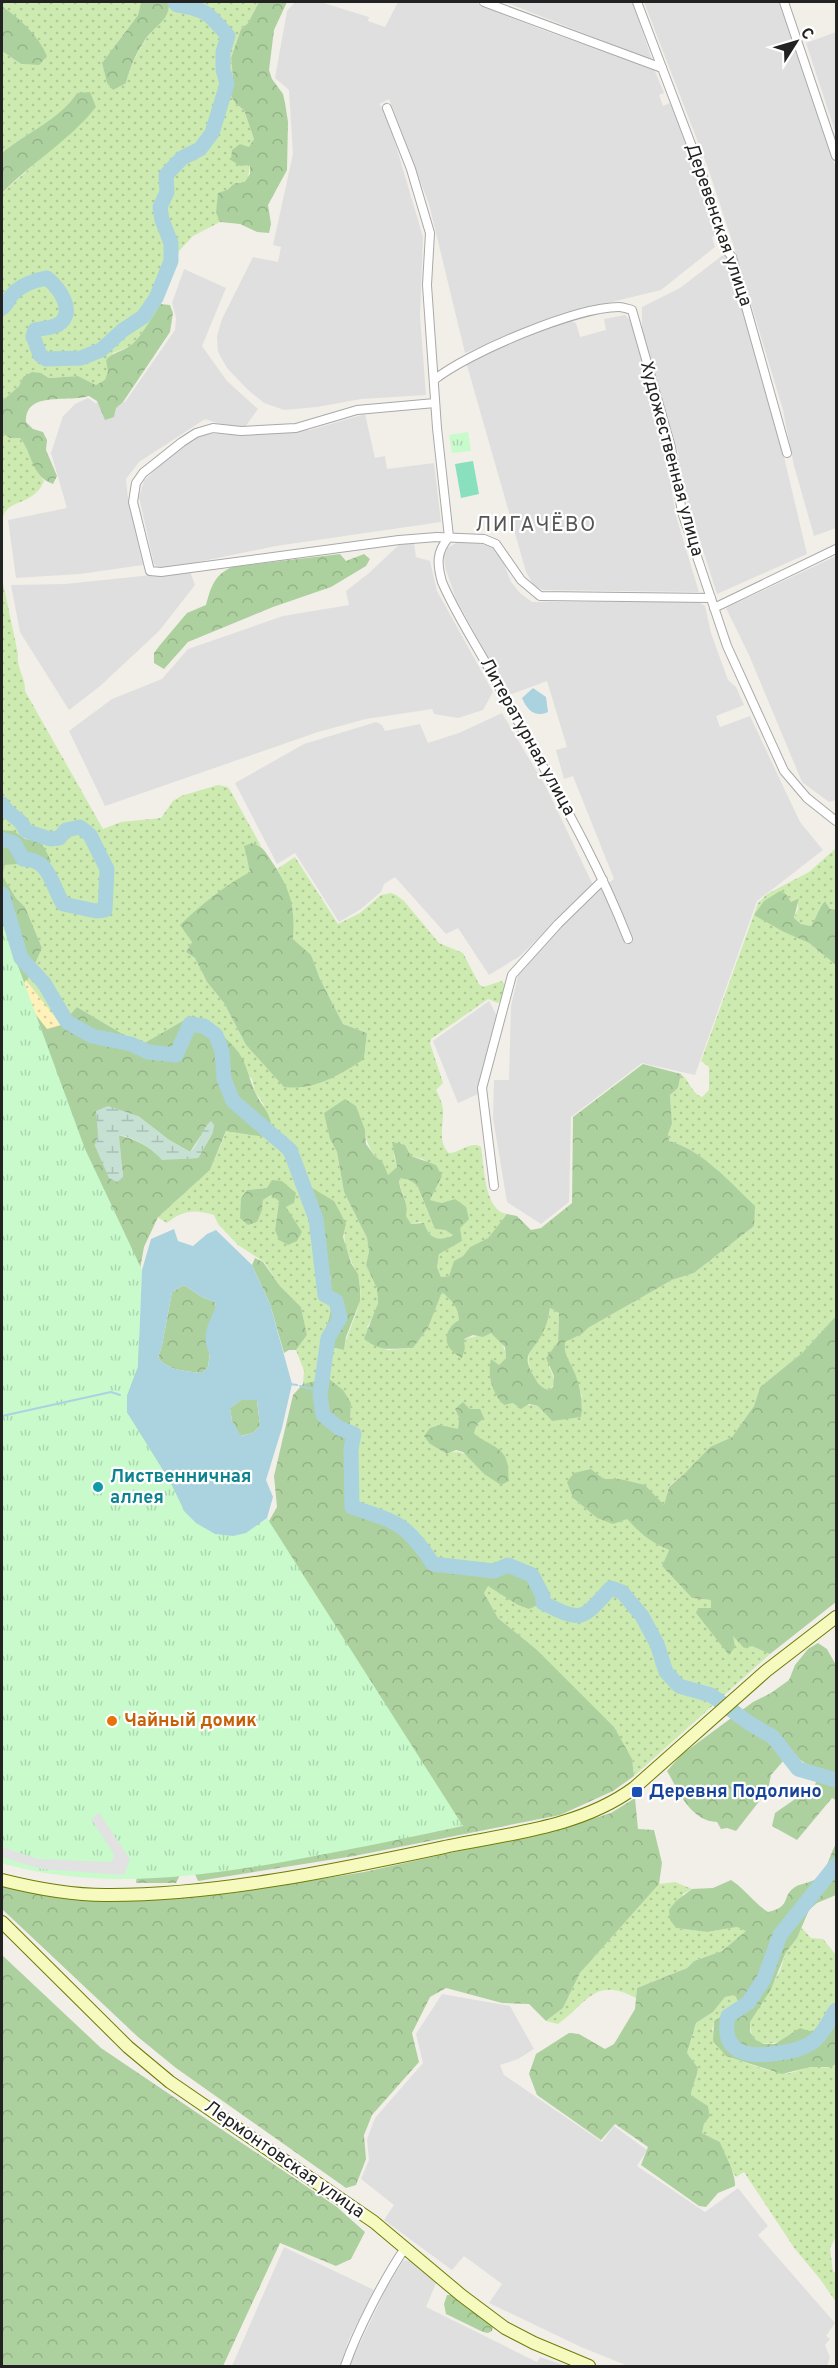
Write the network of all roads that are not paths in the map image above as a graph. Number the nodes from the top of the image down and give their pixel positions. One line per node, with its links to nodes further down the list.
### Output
1 (484, 2): 4 (street)
2 (637, 2): 4 (street, Деревенская улица)
3 (784, 2): 6 (street)
4 (662, 69): 9 (street, Деревенская улица)
5 (387, 108): 7 (street)
6 (837, 156)
7 (434, 380): 8 (street); 12 (street, Художественная улица)
8 (435, 402): 10 (street); 10 (street)
9 (787, 453)
10 (449, 537): 12 (street); 15 (street, Литературная улица)
11 (837, 549): 13 (street)
12 (711, 598): 13 (street, Художественная улица)
13 (714, 608): 14 (street, Художественная улица)
14 (837, 821)
15 (603, 880): 16 (street, Литературная улица); 17 (street)
16 (628, 939)
17 (494, 1186)
18 (837, 1617): 19 (street)
19 (2, 1880)
20 (2, 1922): 21 (street, Лермонтовская улица)
21 (405, 2248): 22 (street); 23 (street, Лермонтовская улица)
22 (345, 2367)
23 (589, 2367)

